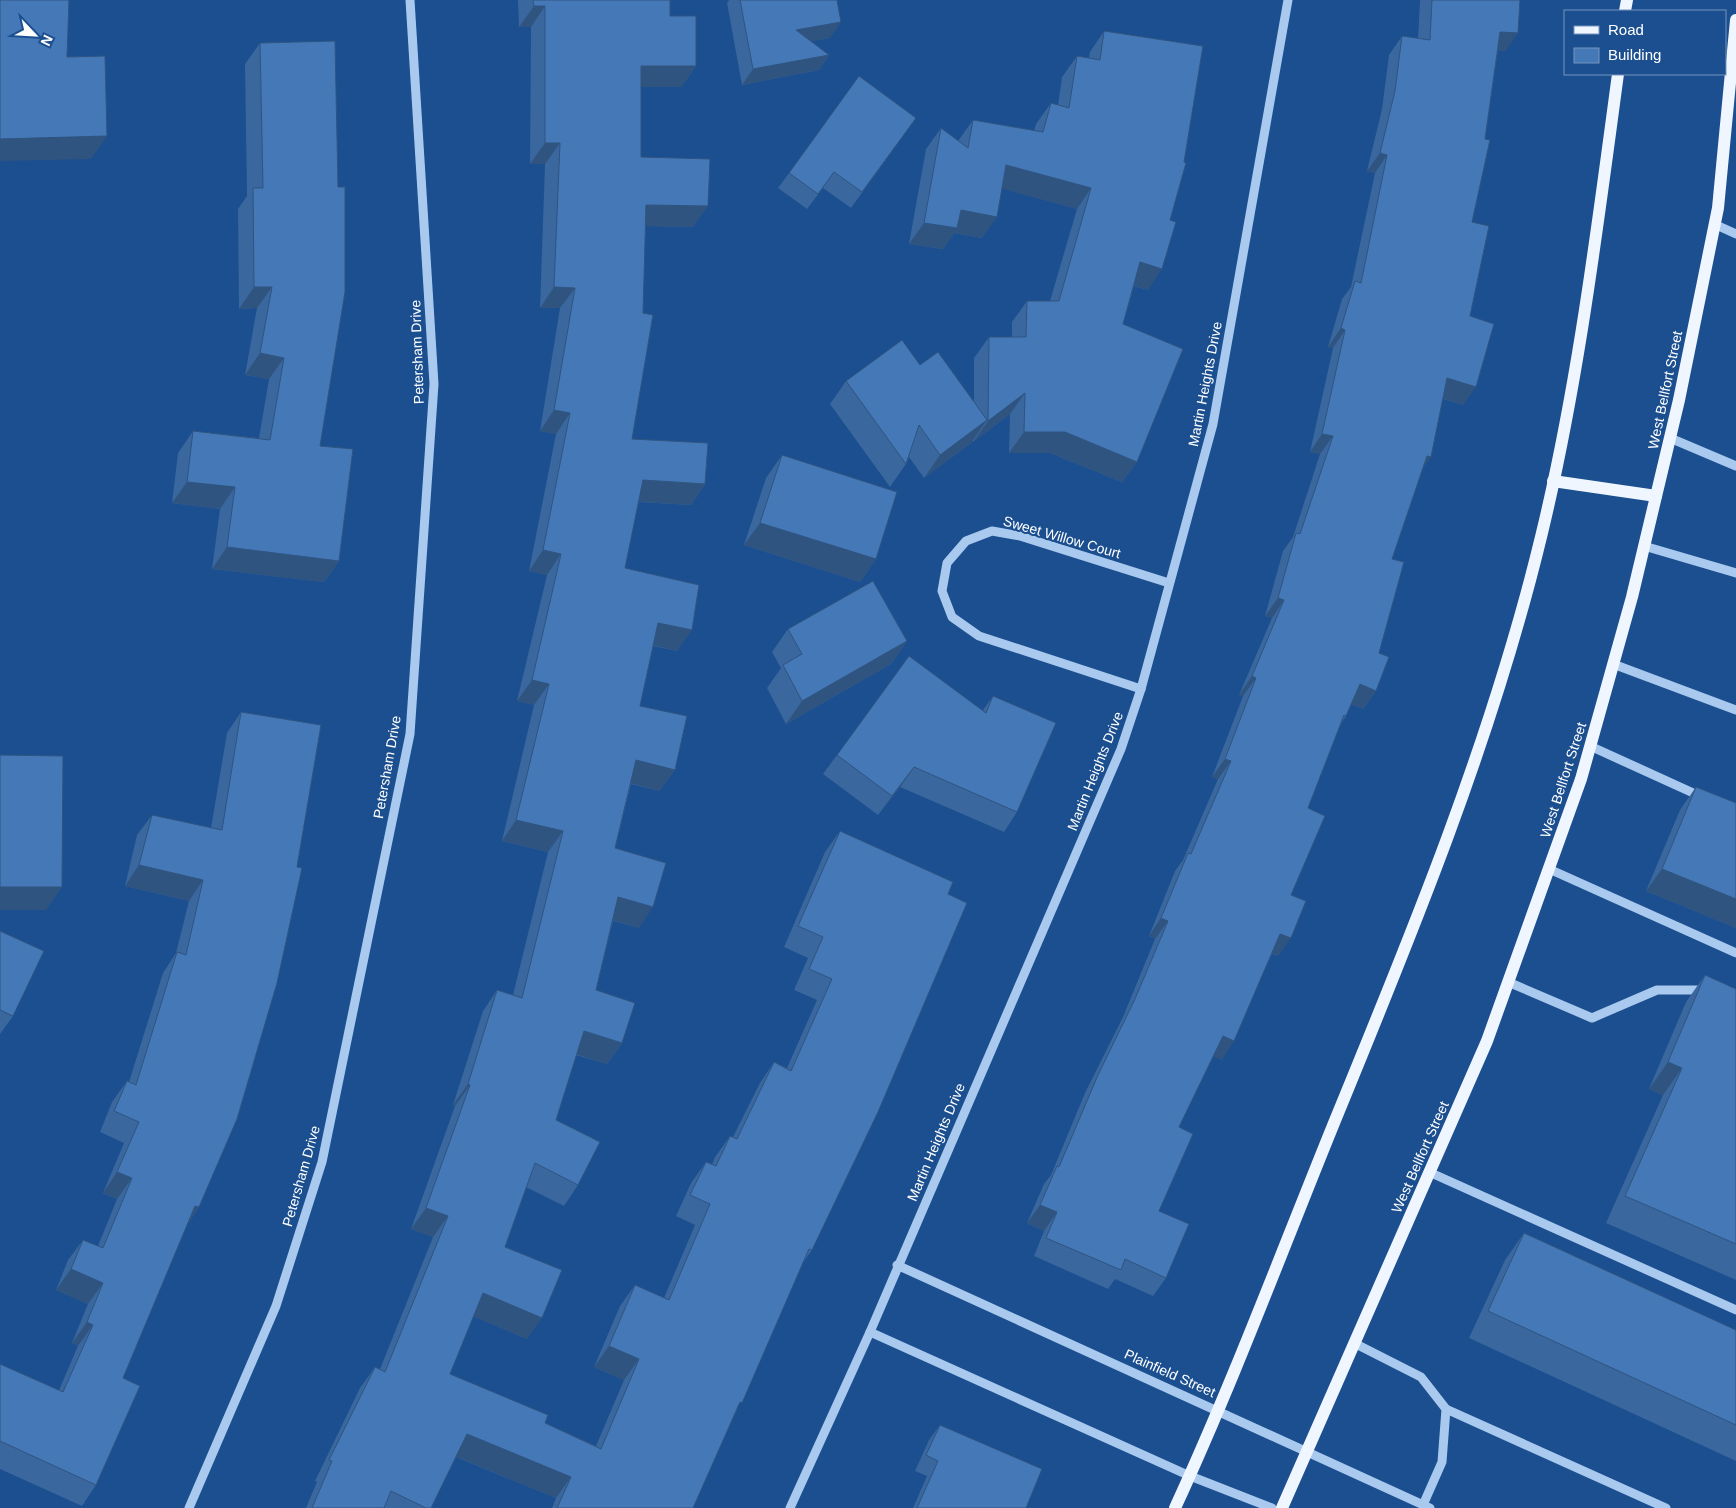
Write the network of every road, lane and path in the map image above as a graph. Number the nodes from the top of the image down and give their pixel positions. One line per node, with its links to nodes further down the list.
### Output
1 (410, 0): 33 (street, Petersham Drive)
2 (1288, 0): 13 (street, Martin Heights Drive)
3 (1736, 20): 5 (main road, West Bellfort Street)
4 (1618, 75): 9 (main road)
5 (1714, 224): 6 (street); 7 (main road, West Bellfort Street)
6 (1736, 234)
7 (1670, 438): 8 (street); 10 (main road, West Bellfort Street)
8 (1736, 466)
9 (1553, 481): 10 (main road); 29 (main road)
10 (1656, 496): 11 (main road, West Bellfort Street)
11 (1644, 546): 12 (street); 14 (main road, West Bellfort Street)
12 (1736, 574)
13 (1169, 583): 15 (street, Martin Heights Drive); 15 (street, Sweet Willow Court)
14 (1613, 664): 16 (street); 17 (main road, West Bellfort Street)
15 (1141, 690): 24 (street, Martin Heights Drive)
16 (1736, 710)
17 (1590, 746): 18 (street); 19 (main road, West Bellfort Street)
18 (1710, 800)
19 (1549, 869): 20 (street); 21 (main road, West Bellfort Street)
20 (1736, 953)
21 (1508, 982): 22 (street); 23 (main road, West Bellfort Street)
22 (1720, 996)
23 (1429, 1172): 25 (street); 27 (main road, West Bellfort Street)
24 (897, 1265): 26 (street, Martin Heights Drive); 29 (street, Plainfield Street)
25 (1736, 1310)
26 (870, 1332): 31 (street); 34 (street, Martin Heights Drive)
27 (1354, 1343): 28 (street); 30 (main road, West Bellfort Street)
28 (1446, 1409): 32 (street); 38 (street)
29 (1218, 1410): 30 (street, Plainfield Street); 31 (main road)
30 (1306, 1452): 32 (street, Plainfield Street); 37 (main road, West Bellfort Street)
31 (1190, 1476): 35 (main road); 36 (street)
32 (1427, 1506)
33 (189, 1508)
34 (790, 1508)
35 (1175, 1508)
36 (1272, 1508)
37 (1282, 1508)
38 (1666, 1508)

